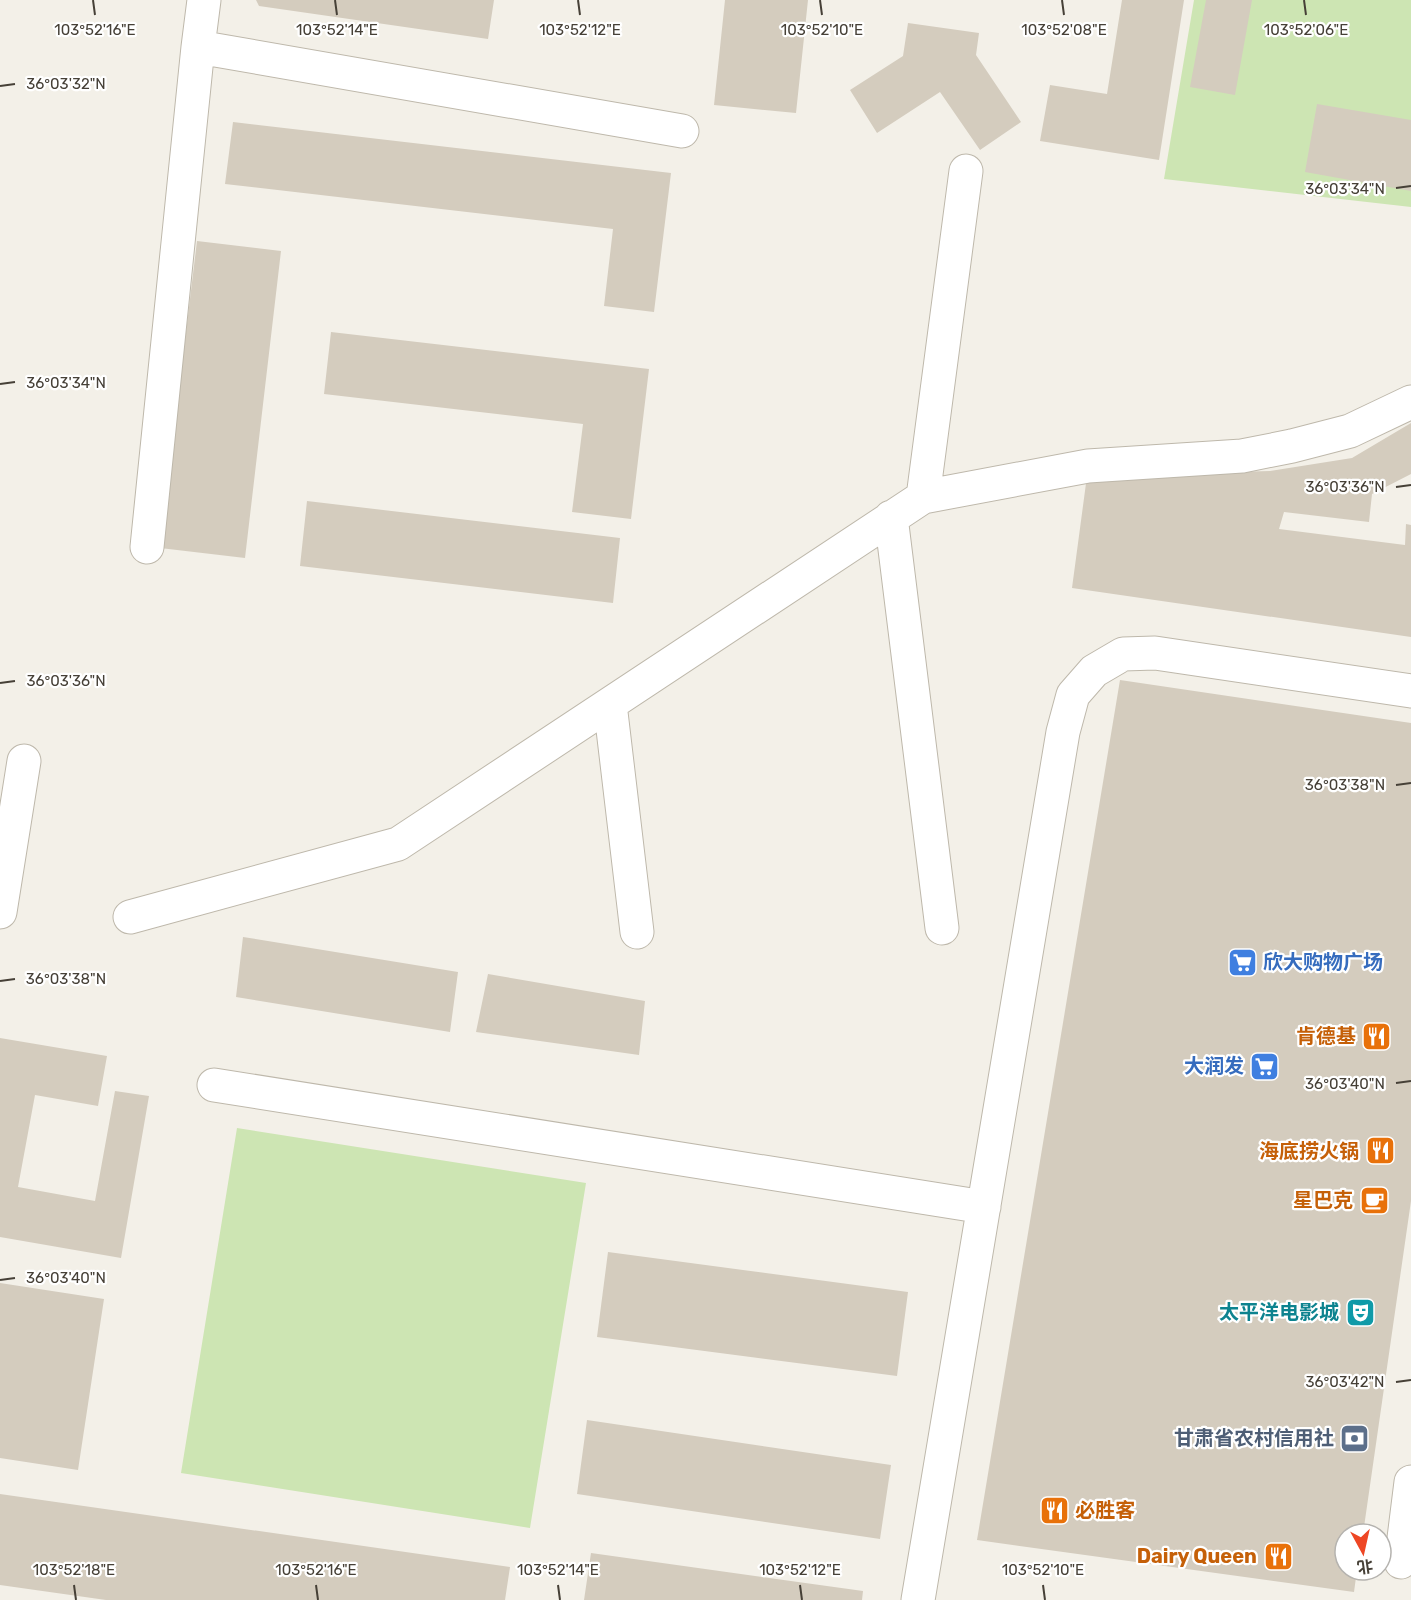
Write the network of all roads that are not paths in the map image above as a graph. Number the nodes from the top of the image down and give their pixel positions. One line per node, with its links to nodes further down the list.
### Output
1 (204, 0): 2 (street)
2 (198, 47): 3 (street); 8 (street)
3 (682, 131)
4 (966, 171): 6 (street)
5 (1411, 402): 6 (street)
6 (923, 497): 7 (street)
7 (891, 518): 10 (street); 14 (street)
8 (147, 547)
9 (1411, 692): 17 (street)
10 (610, 704): 13 (street); 15 (street)
11 (24, 761): 12 (street)
12 (0, 912)
13 (129, 917)
14 (942, 928)
15 (637, 932)
16 (214, 1085): 17 (street)
17 (984, 1207): 20 (street)
18 (1411, 1482): 19 (street)
19 (1401, 1562)
20 (918, 1600)

